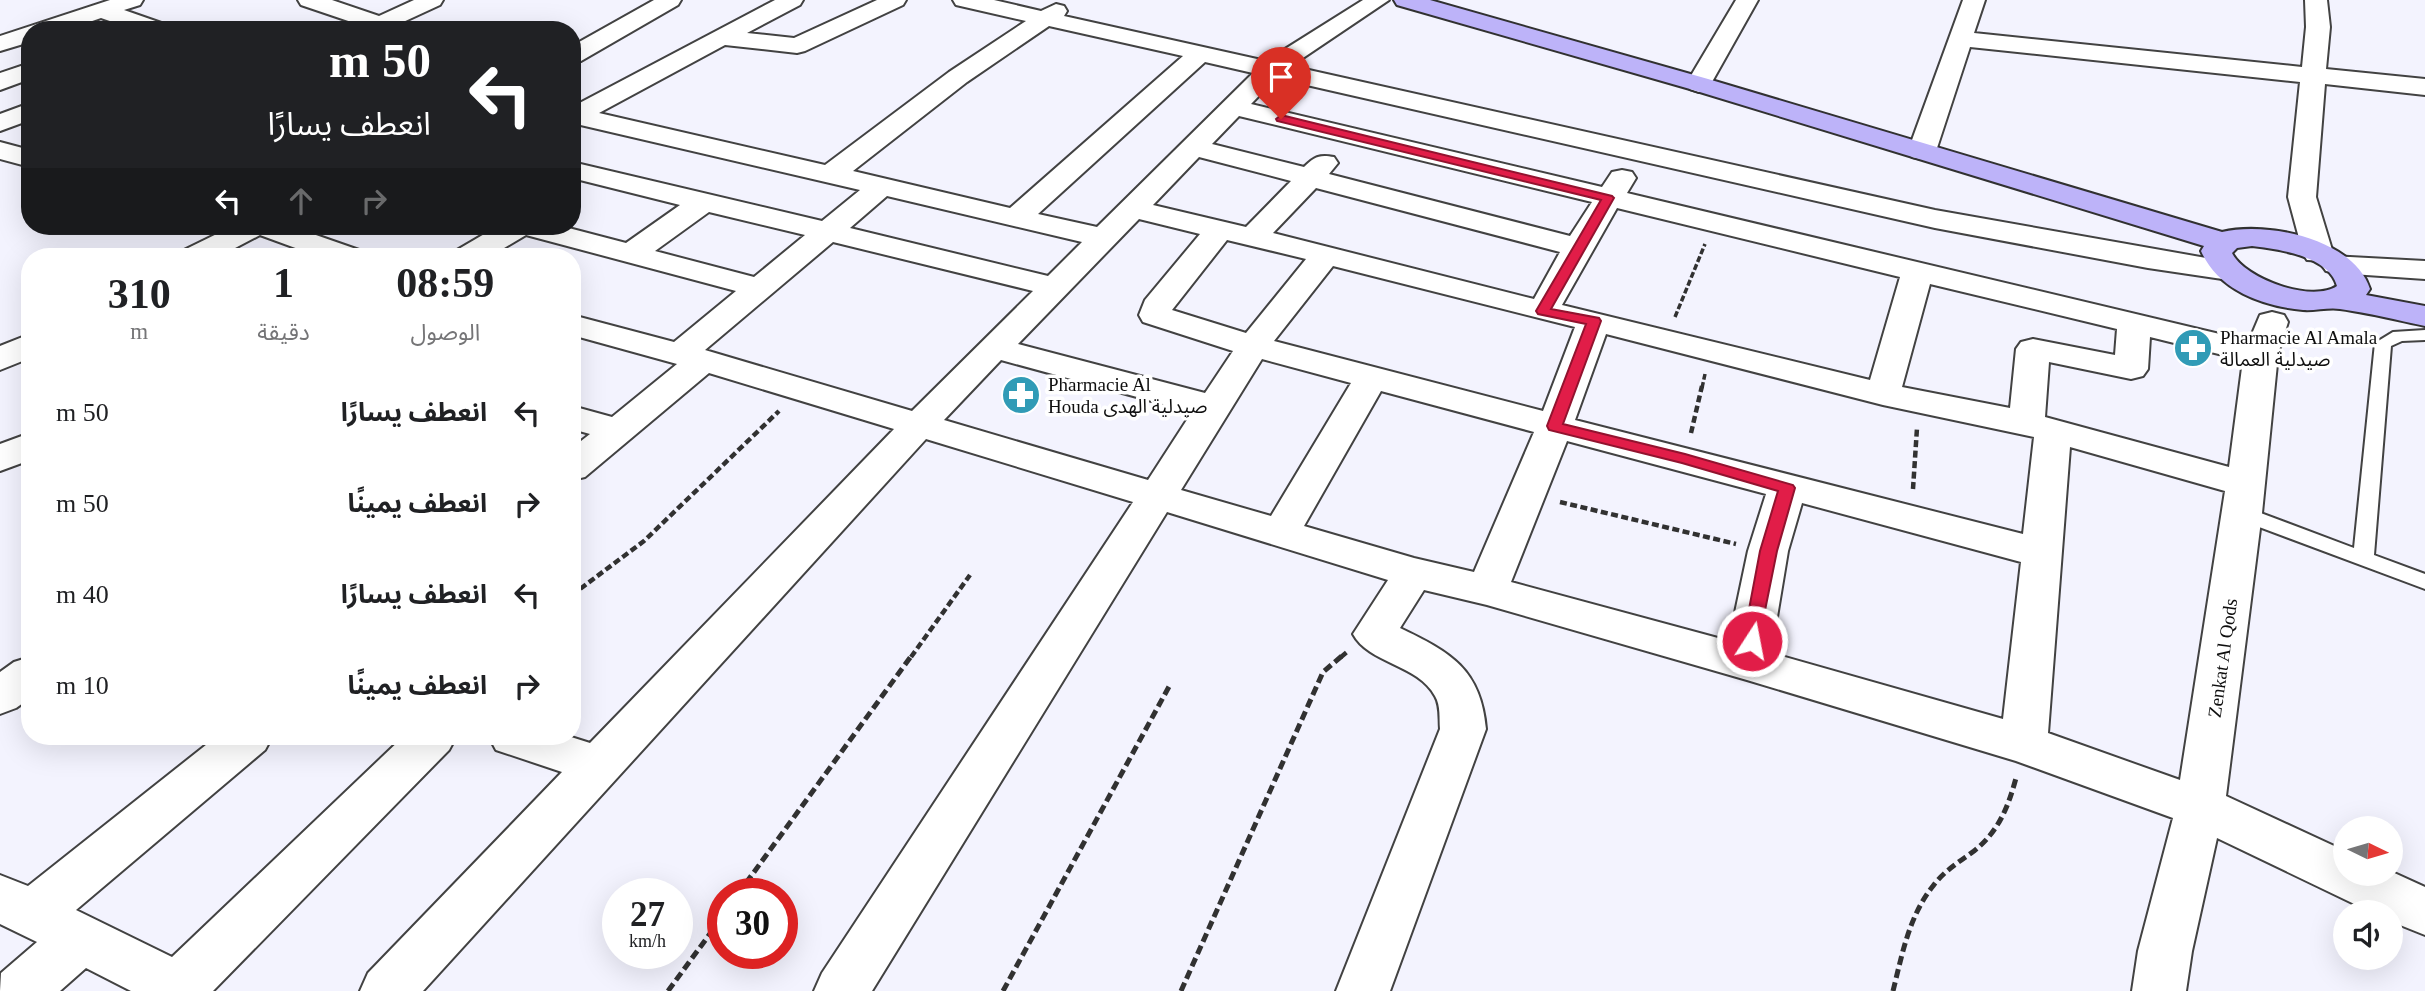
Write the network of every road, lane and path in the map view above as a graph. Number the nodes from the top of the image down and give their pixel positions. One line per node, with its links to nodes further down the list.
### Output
1 (132, 0): 14 (street)
2 (309, 0): 18 (street)
3 (432, 0): 19 (street)
4 (670, 0): 24 (street)
5 (792, 0): 21 (street)
6 (895, 0): 21 (street)
7 (964, 0): 15 (street)
8 (1072, 0): 15 (street)
9 (1378, 0): 26 (street)
10 (1405, 0): 30 (street)
11 (1747, 0): 30 (street)
12 (1974, 0): 22 (street)
13 (2316, 0): 28 (street)
14 (101, 10): 16 (street); 17 (street)
15 (1043, 19): 25 (street); 44 (street)
16 (69, 21)
17 (127, 21)
18 (372, 21)
19 (399, 21)
20 (21, 37): 23 (street)
21 (723, 38): 33 (street)
22 (1960, 39): 28 (street); 41 (street)
23 (0, 44)
24 (581, 51)
25 (1202, 52): 26 (street); 53 (street)
26 (1272, 68): 32 (street); 42 (street)
27 (21, 74): 29 (street)
28 (2314, 76): 31 (street); 49 (street)
29 (0, 82)
30 (1699, 84): 41 (street)
31 (2425, 87)
32 (1233, 107): 38 (street); 39 (street)
33 (581, 111)
34 (21, 115): 36 (street)
35 (581, 117): 37 (street)
36 (0, 123)
37 (656, 134): 44 (street); 45 (street)
38 (1354, 136): 47 (street); 50 (street)
39 (1193, 147): 47 (street); 52 (street)
40 (0, 150): 43 (street)
41 (1922, 151): 70 (street)
42 (1640, 152): 50 (street); 70 (street)
43 (21, 156)
44 (829, 176): 48 (street)
45 (581, 177)
46 (581, 178): 51 (street)
47 (1307, 178): 61 (street); 64 (street)
48 (881, 187): 53 (street); 56 (street)
49 (2302, 197): 63 (street); 73 (street)
50 (1608, 198): 54 (street); 64 (street)
51 (702, 203): 56 (street); 68 (street)
52 (1133, 209): 55 (street); 62 (street)
53 (1016, 218): 62 (street)
54 (1714, 224): 72 (street); 83 (path)
55 (1220, 229): 61 (street); 84 (street)
56 (827, 234): 74 (street); 75 (street)
57 (237, 235): 65 (street)
58 (287, 235): 66 (street)
59 (504, 235): 67 (street)
60 (563, 235): 68 (street)
61 (1253, 237): 69 (street)
62 (1104, 238): 74 (street)
63 (2276, 240): 70 (street); 73 (street)
64 (1578, 247): 76 (street)
65 (212, 248)
66 (323, 248)
67 (483, 248)
68 (632, 253): 75 (street)
69 (1326, 255): 76 (street); 84 (street)
70 (2223, 255): 79 (street)
71 (2425, 271): 73 (street)
72 (1917, 273): 80 (street); 92 (street)
73 (2338, 281): 77 (street); 79 (street)
74 (1056, 287): 85 (street)
75 (759, 288): 88 (street)
76 (1543, 311): 78 (street)
77 (2425, 314)
78 (1594, 321): 83 (street); 97 (street)
79 (2263, 321): 80 (street); 107 (street, Zenkat Al Qods)
80 (2134, 324): 98 (street)
81 (581, 327): 88 (street)
82 (2425, 335): 112 (lane)
83 (1665, 339): 87 (street)
84 (1253, 346): 90 (street); 94 (street)
85 (994, 348): 94 (street); 96 (street)
86 (21, 349): 89 (street)
87 (1711, 353): 92 (street); 102 (path)
88 (692, 357): 91 (street); 99 (street)
89 (0, 360)
90 (1371, 378): 97 (street); 109 (street)
91 (800, 391): 96 (street); 116 (path)
92 (1883, 394): 93 (street)
93 (1919, 399): 98 (street); 108 (path)
94 (1214, 407): 106 (street)
95 (581, 420): 99 (street)
96 (918, 425): 106 (street); 127 (street)
97 (1555, 426): 102 (street); 105 (street)
98 (2040, 427): 107 (street); 111 (street)
99 (617, 430): 103 (street)
100 (21, 448): 101 (street)
101 (0, 459)
102 (1685, 459): 104 (street)
103 (581, 460)
104 (1787, 488): 108 (street); 110 (street)
105 (1525, 494): 110 (path); 117 (street)
106 (1157, 496): 109 (street); 138 (street)
107 (2243, 499): 112 (lane); 128 (street, Zenkat Al Qods)
108 (1911, 519): 111 (street)
109 (1281, 532): 113 (street)
110 (1768, 551): 119 (street)
111 (2040, 553): 123 (street)
112 (2363, 560): 115 (lane)
113 (1414, 573): 117 (street); 118 (street)
114 (970, 575): 129 (path)
115 (2425, 582)
116 (581, 588)
117 (1488, 590): 119 (street)
118 (1374, 634): 140 (path); 141 (street)
119 (1748, 663): 123 (street)
120 (21, 681): 122 (street)
121 (1171, 683): 139 (path)
122 (0, 696)
123 (2024, 744): 128 (street); 142 (path)
124 (238, 745): 130 (street)
125 (425, 745): 134 (street)
126 (537, 745): 127 (street)
127 (599, 765): 136 (street)
128 (2200, 807): 131 (street); 143 (street, Zenkat Al Qods)
129 (750, 878)
130 (16, 906): 133 (street)
131 (2425, 912)
132 (707, 938): 137 (path)
133 (81, 939): 134 (street); 135 (street)
134 (180, 990)
135 (20, 991)
136 (387, 991)
137 (668, 991)
138 (841, 991)
139 (1003, 991)
140 (1181, 991)
141 (1363, 991)
142 (1893, 991)
143 (2159, 991)

